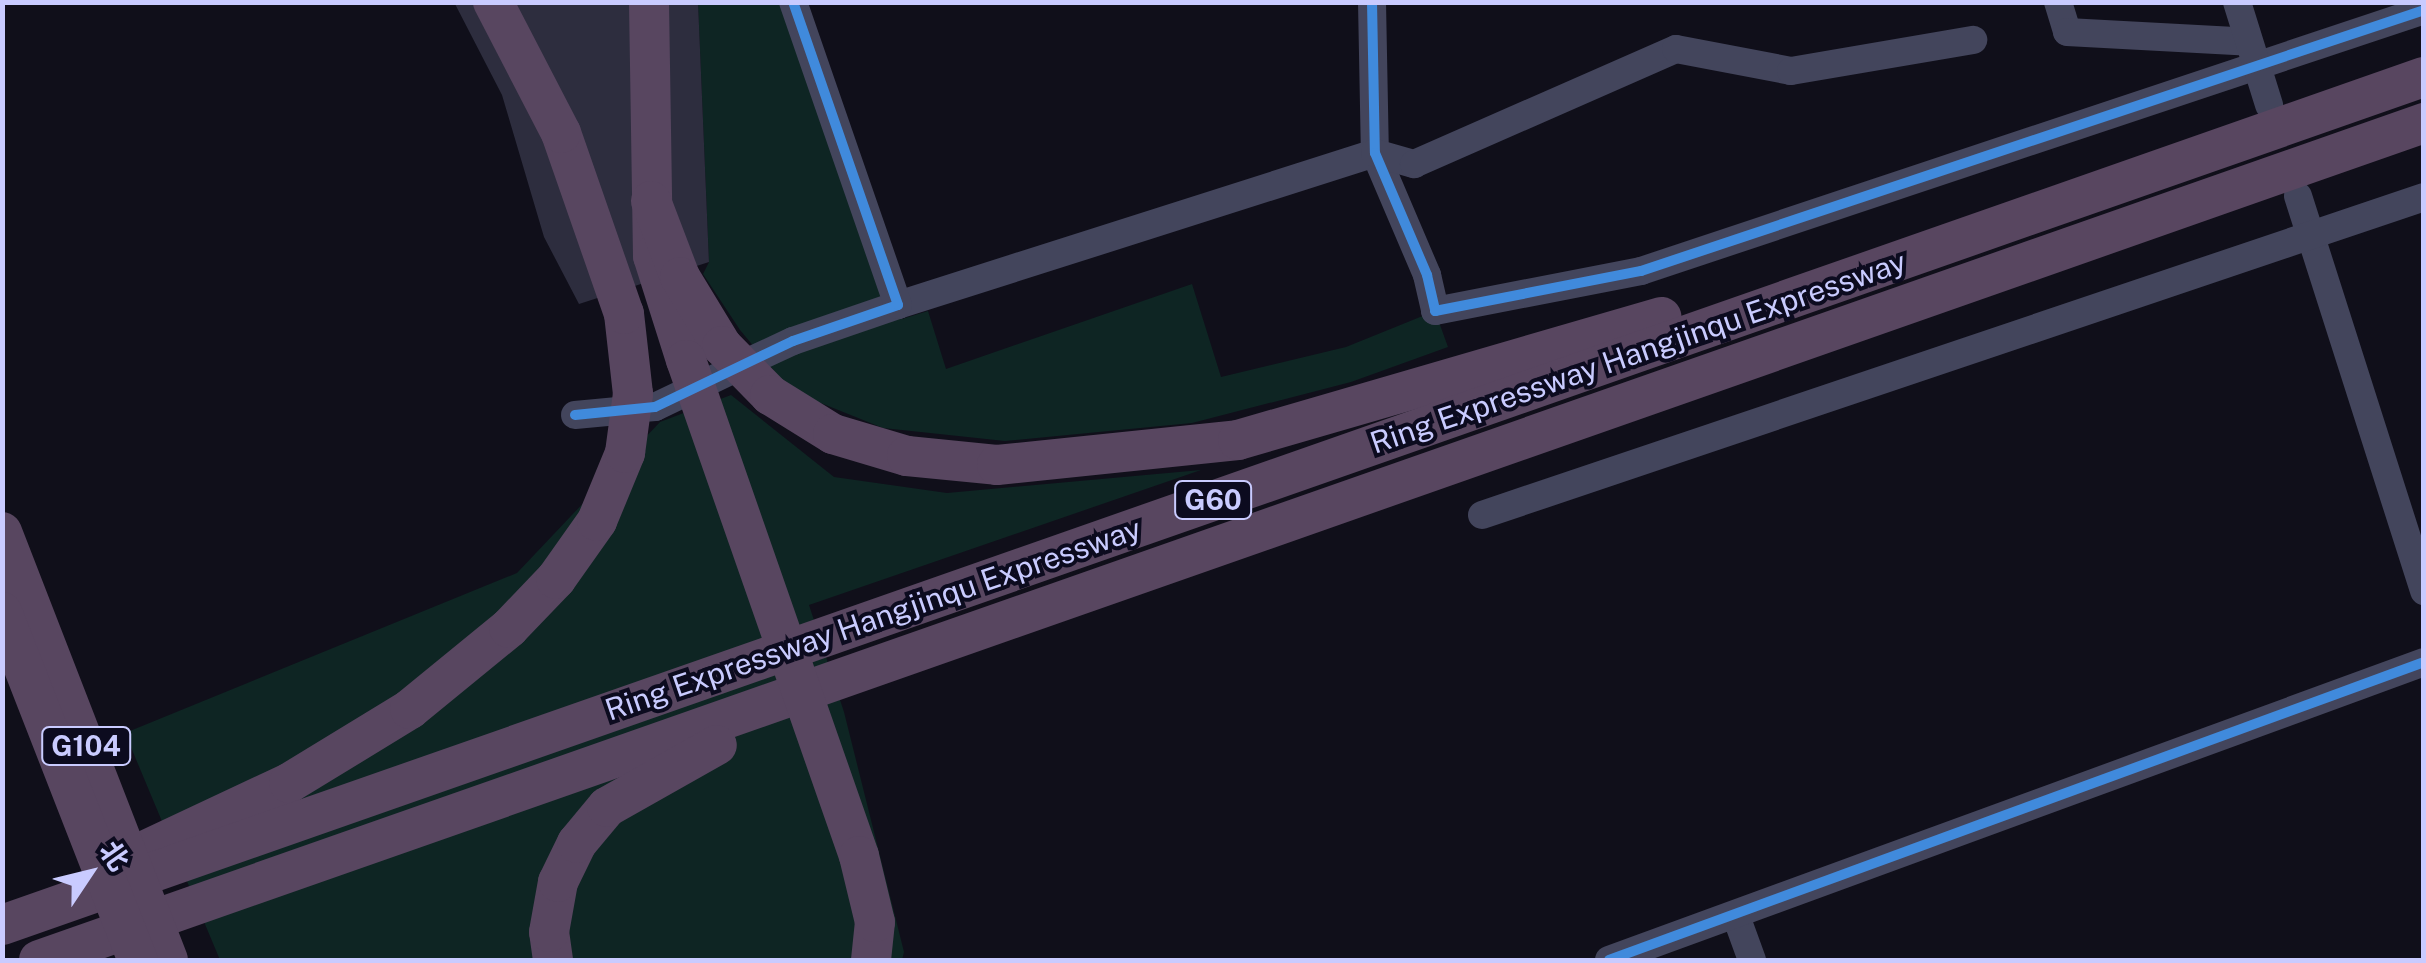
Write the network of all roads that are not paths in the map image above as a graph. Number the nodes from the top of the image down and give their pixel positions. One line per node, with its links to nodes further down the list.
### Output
1 (493, 2): 13 (highway)
2 (649, 2): 18 (highway)
3 (793, 2): 20 (street)
4 (1372, 2): 14 (street)
5 (2058, 2): 9 (street)
6 (2236, 2): 9 (street)
7 (2424, 10): 9 (street)
8 (1972, 40): 14 (street)
9 (2253, 56): 11 (street); 14 (street)
10 (2424, 76): 15 (highway, Ring Expressway Hangjinqu Expressway / G60)
11 (2269, 105)
12 (2424, 123): 28 (highway, Ring Expressway Hangjinqu Expressway / G60)
13 (561, 133): 21 (highway); 29 (highway)
14 (1375, 153): 20 (street)
15 (2140, 176): 18 (highway); 31 (highway, Ring Expressway Hangjinqu Expressway / G60)
16 (2298, 196): 19 (street)
17 (2424, 197): 19 (street)
18 (650, 200): 21 (highway)
19 (2310, 236): 23 (street); 25 (street)
20 (898, 305): 22 (street)
21 (676, 361): 32 (highway, bridge)
22 (575, 415)
23 (1482, 515)
24 (2, 532): 36 (highway, G104, bridge)
25 (2424, 591)
26 (2, 612): 35 (highway, G104, bridge)
27 (2424, 662): 30 (street)
28 (858, 676): 34 (highway, Ring Expressway Hangjinqu Expressway / G60); 37 (highway)
29 (2, 900)
30 (1736, 916): 33 (street); 38 (street)
31 (2, 925)
32 (863, 942)
33 (1620, 959)
34 (39, 960)
35 (138, 960)
36 (168, 960)
37 (553, 960)
38 (1752, 960)

